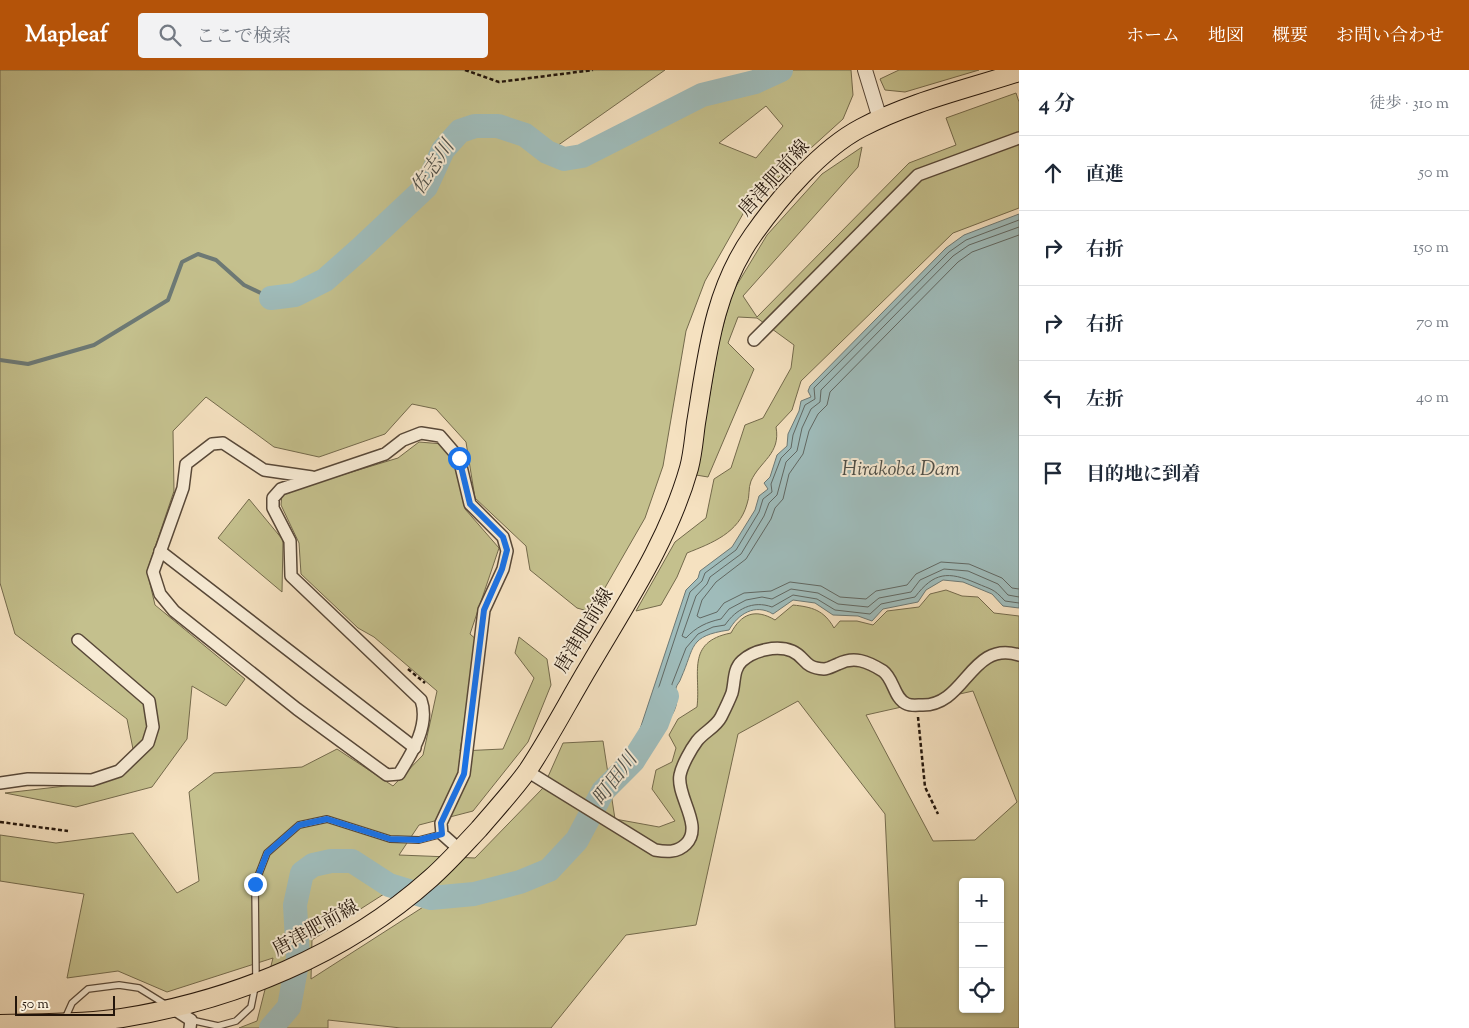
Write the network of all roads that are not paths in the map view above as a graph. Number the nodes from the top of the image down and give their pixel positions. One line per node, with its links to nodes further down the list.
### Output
1 (865, 70): 3 (street)
2 (1019, 72): 3 (main road, 唐津肥前線)
3 (880, 119): 11 (main road, 唐津肥前線)
4 (1019, 138): 5 (street)
5 (754, 340)
6 (312, 477): 7 (street); 10 (street); 13 (street)
7 (160, 551): 10 (street); 10 (street)
8 (78, 640): 12 (street)
9 (1019, 655): 11 (street)
10 (415, 748)
11 (527, 771): 14 (main road, 唐津肥前線)
12 (0, 782)
13 (442, 834): 14 (street); 15 (lane)
14 (460, 850): 15 (main road, 唐津肥前線)
15 (256, 982): 16 (main road, 唐津肥前線); 19 (lane)
16 (172, 1008): 17 (main road, 唐津肥前線); 17 (lane); 19 (street)
17 (63, 1023): 18 (main road, 唐津肥前線)
18 (0, 1024)
19 (190, 1024)

